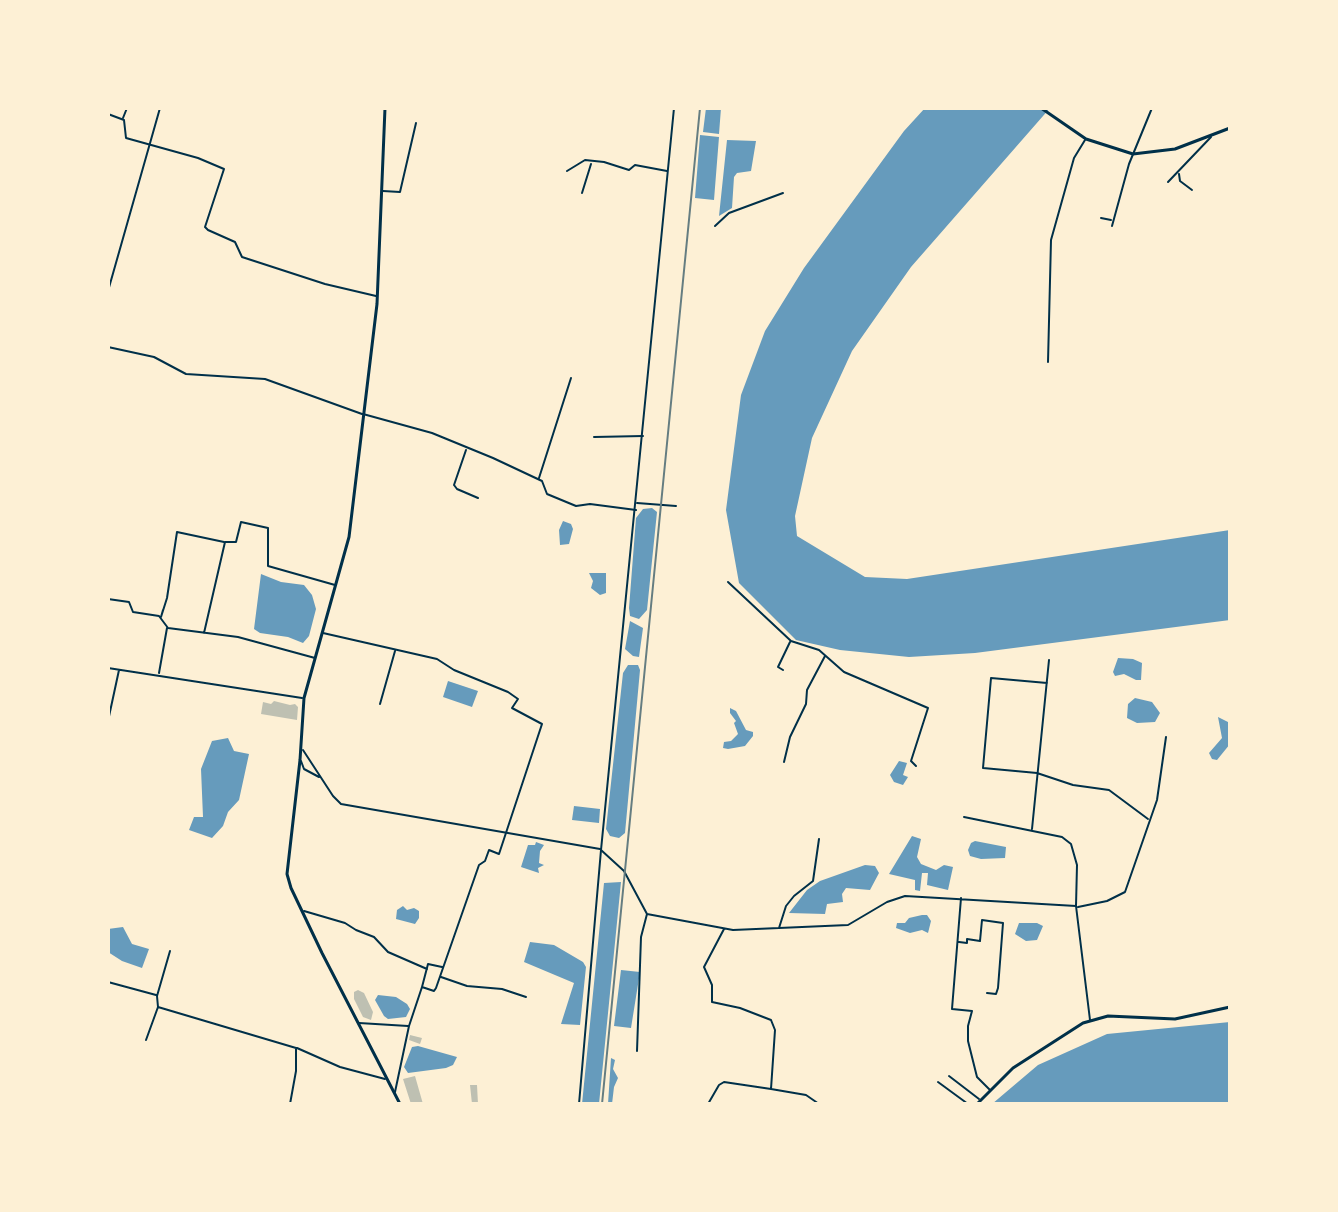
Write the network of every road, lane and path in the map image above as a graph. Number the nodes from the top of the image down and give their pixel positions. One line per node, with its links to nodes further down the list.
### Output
1 (127, 108): 8 (street)
2 (160, 108): 27 (street)
3 (385, 108): 20 (main road)
4 (674, 108): 15 (street)
5 (1041, 108): 12 (main road)
6 (1152, 108): 13 (street)
7 (108, 114): 8 (street)
8 (123, 119): 28 (street)
9 (416, 123): 20 (street)
10 (1230, 128): 11 (main road)
11 (1211, 136): 13 (main road); 17 (street)
12 (1086, 139): 13 (main road); 30 (street)
13 (1133, 154): 24 (street)
14 (591, 162): 15 (street); 16 (street); 21 (street)
15 (668, 170): 33 (street)
16 (567, 171)
17 (1179, 172): 18 (street); 19 (street)
18 (1168, 182)
19 (1192, 190)
20 (382, 191): 28 (main road)
21 (582, 193)
22 (783, 193): 25 (street)
23 (1101, 218): 24 (street)
24 (1113, 220): 26 (street)
25 (715, 226)
26 (1112, 226)
27 (108, 291)
28 (377, 297): 32 (main road)
29 (108, 347): 32 (street)
30 (1048, 362)
31 (571, 378): 36 (street)
32 (362, 414): 35 (street); 43 (main road)
33 (643, 436): 34 (street); 38 (street)
34 (594, 437)
35 (466, 448): 36 (street); 37 (street)
36 (539, 480): 40 (street)
37 (478, 498)
38 (637, 503): 39 (street); 40 (street)
39 (676, 506)
40 (636, 510): 75 (street)
41 (225, 542): 43 (street); 46 (street); 49 (street)
42 (728, 582): 50 (street)
43 (336, 585): 48 (main road)
44 (108, 599): 46 (street)
45 (163, 610): 46 (street)
46 (161, 617): 47 (street)
47 (167, 627): 49 (street); 58 (street)
48 (322, 632): 51 (street); 53 (main road)
49 (204, 633): 53 (street)
50 (791, 641): 52 (street); 57 (street)
51 (395, 650): 61 (street); 73 (street)
52 (826, 655): 66 (street); 67 (street)
53 (315, 658): 60 (main road)
54 (1049, 660): 59 (street)
55 (108, 668): 56 (street)
56 (119, 669): 58 (street); 62 (street)
57 (783, 670)
58 (159, 675): 60 (street)
59 (1047, 683): 68 (street); 68 (street)
60 (304, 698): 64 (main road)
61 (380, 704)
62 (108, 721)
63 (1166, 737): 71 (street)
64 (301, 747): 65 (main road); 69 (street)
65 (300, 760): 69 (street); 78 (main road)
66 (784, 762)
67 (916, 766)
68 (1037, 773): 71 (street); 72 (street)
69 (320, 777): 73 (street)
70 (964, 817): 72 (street)
71 (1148, 819): 77 (street)
72 (1031, 831): 77 (street)
73 (507, 832): 75 (street); 84 (street)
74 (819, 839): 81 (street)
75 (601, 850): 79 (street); 109 (street)
76 (961, 898): 77 (street); 81 (street); 82 (street)
77 (1077, 907): 94 (street)
78 (301, 910): 85 (street); 95 (main road)
79 (647, 914): 80 (street); 99 (street)
80 (725, 928): 81 (street); 103 (street)
81 (779, 929)
82 (957, 942): 89 (street); 104 (street)
83 (170, 951): 90 (street)
84 (443, 968): 85 (street); 86 (street)
85 (427, 969): 88 (street)
86 (440, 977): 88 (street); 91 (street)
87 (108, 982): 90 (street)
88 (422, 987): 96 (street)
89 (987, 993)
90 (157, 996): 92 (street)
91 (526, 997)
92 (158, 1007): 97 (street); 98 (street)
93 (1230, 1007): 94 (main road)
94 (1090, 1021): 104 (main road)
95 (359, 1023): 96 (street); 101 (main road)
96 (409, 1026): 105 (street)
97 (146, 1040)
98 (296, 1048): 101 (street); 107 (street)
99 (637, 1051)
100 (949, 1076): 106 (street)
101 (387, 1079): 105 (main road)
102 (938, 1082): 112 (street)
103 (771, 1089): 110 (street); 111 (street)
104 (990, 1091): 106 (main road)
105 (395, 1092): 108 (main road)
106 (978, 1102)
107 (290, 1104)
108 (400, 1104)
109 (579, 1104)
110 (708, 1104)
111 (819, 1104)
112 (968, 1104)

